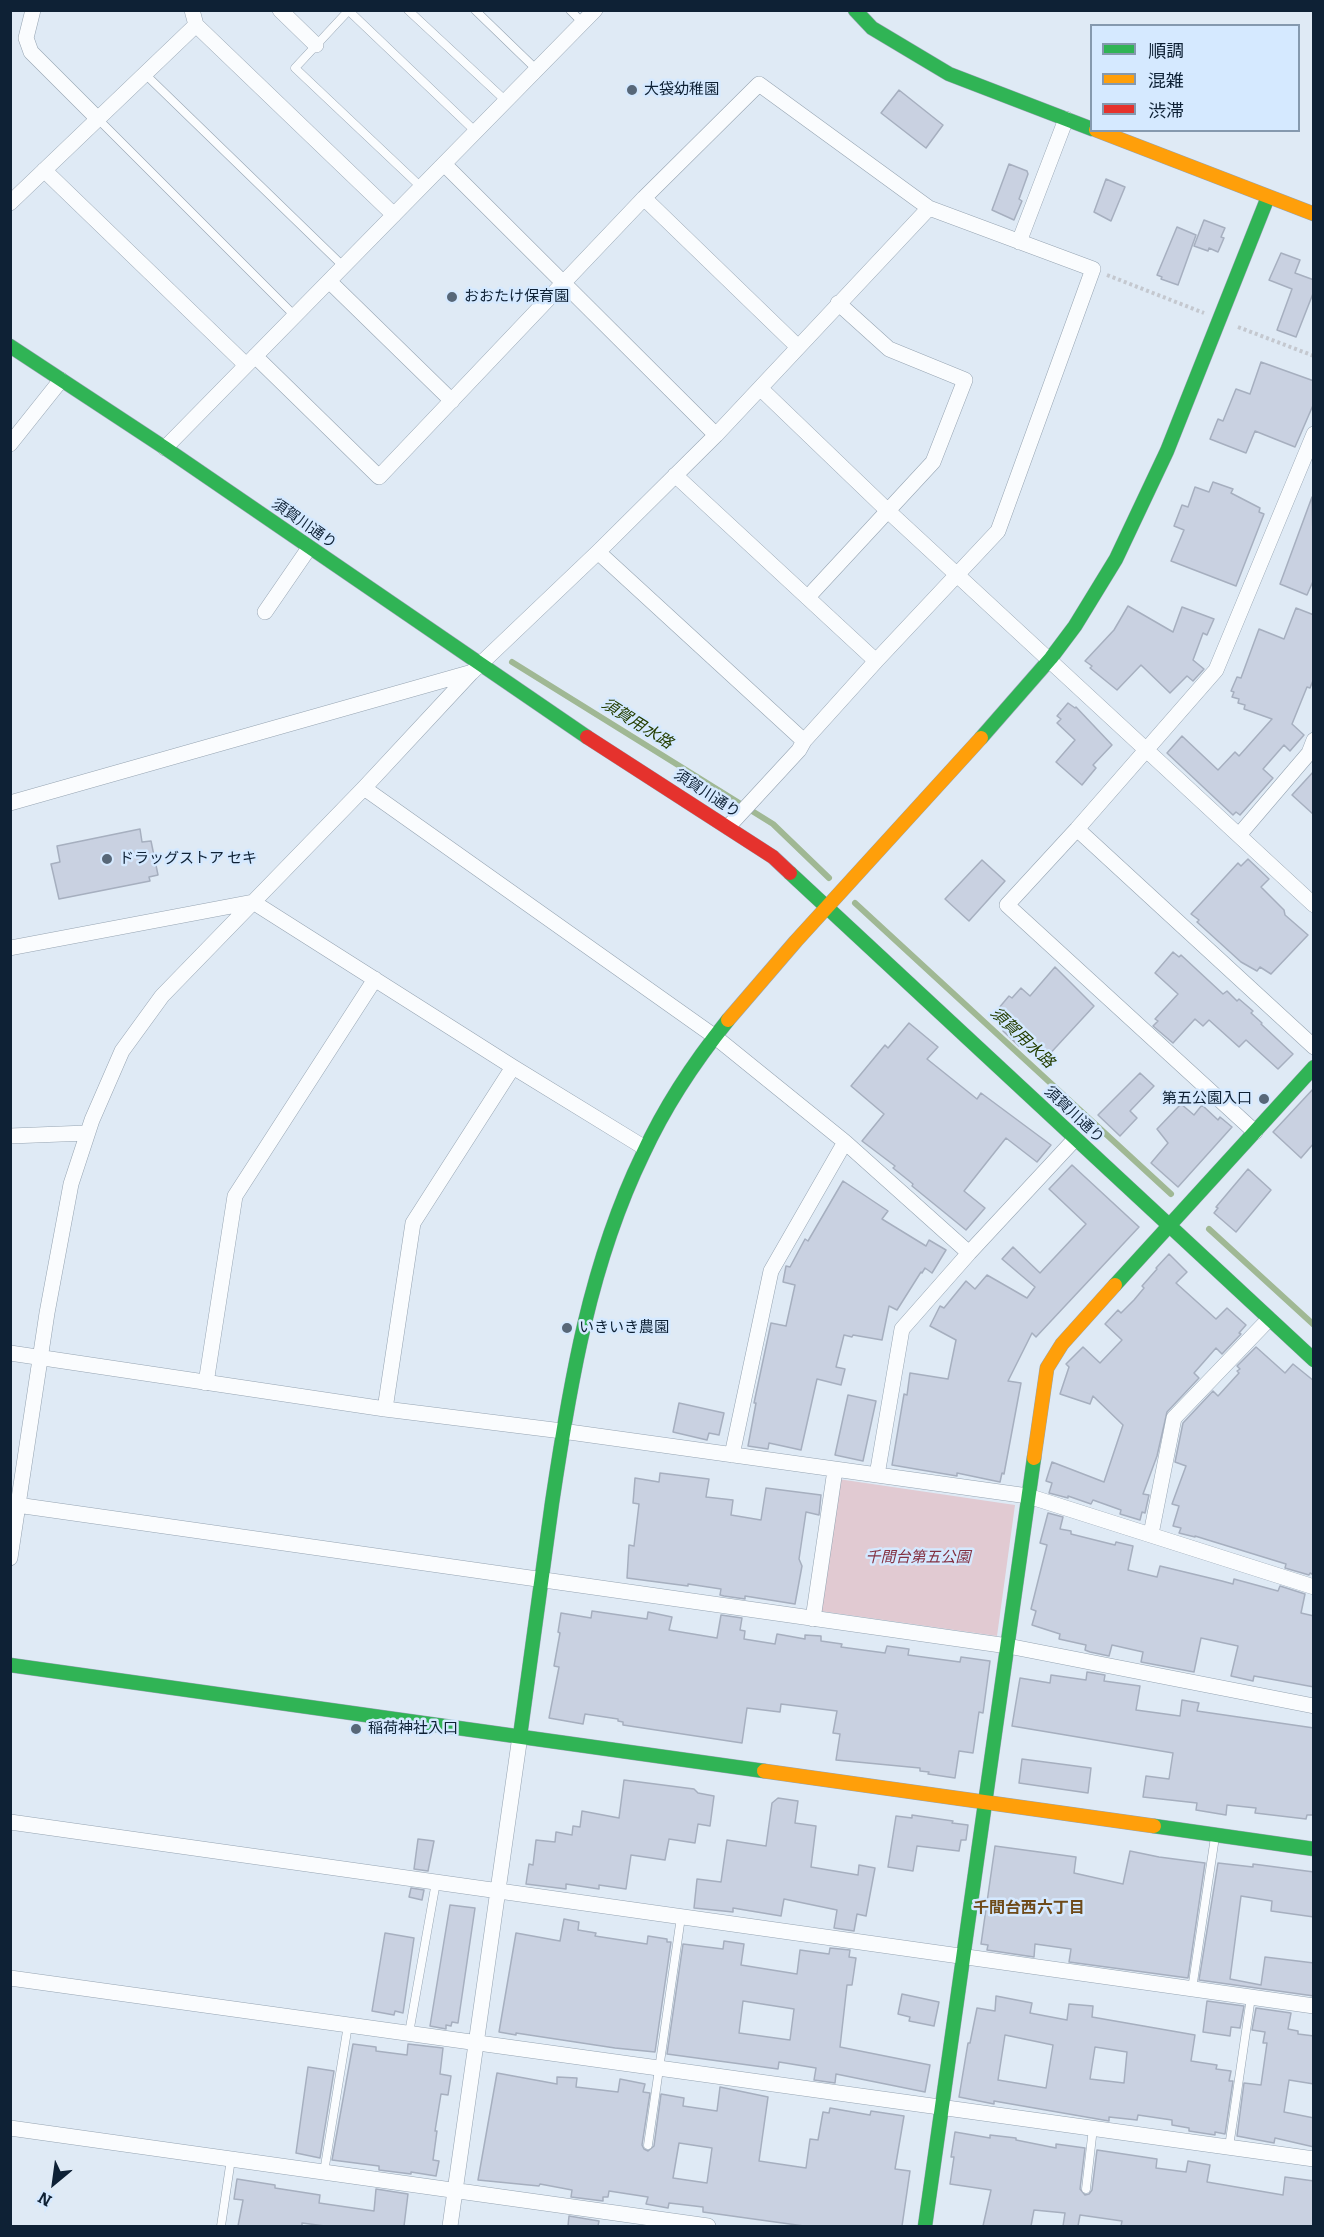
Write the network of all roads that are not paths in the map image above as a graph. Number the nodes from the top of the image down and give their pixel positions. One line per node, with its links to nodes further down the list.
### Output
1 (33, 10): 15 (street)
2 (280, 10): 11 (street)
3 (408, 10): 14 (lane)
4 (475, 10): 12 (lane)
5 (570, 10): 10 (lane)
6 (595, 10): 10 (street)
7 (855, 10): 16 (street)
8 (349, 11): 11 (lane); 18 (lane)
9 (194, 18): 13 (street); 28 (street)
10 (583, 23): 12 (street)
11 (316, 45): 22 (lane)
12 (537, 70): 14 (street)
13 (146, 74): 15 (street); 30 (lane)
14 (506, 101): 18 (street)
15 (98, 119): 21 (street); 34 (lane)
16 (1066, 119): 17 (street); 29 (street)
17 (1090, 128)
18 (476, 132): 20 (street)
19 (1101, 132): 23 (street)
20 (444, 164): 22 (street); 32 (street)
21 (44, 171): 25 (street); 37 (street)
22 (421, 187): 28 (street)
23 (1268, 197): 27 (street); 53 (street)
24 (644, 198): 26 (street); 32 (street); 36 (street)
25 (10, 203)
26 (929, 208): 29 (street); 33 (street)
27 (1314, 214)
28 (394, 215): 30 (street)
29 (1019, 242): 50 (street)
30 (343, 266): 31 (street)
31 (329, 280): 34 (street); 40 (street)
32 (564, 283): 40 (street); 42 (street)
33 (838, 303): 36 (street); 47 (street)
34 (295, 316): 37 (street)
35 (10, 346): 38 (street, 須賀川通り)
36 (798, 347): 39 (street)
37 (251, 360): 40 (street); 44 (street)
38 (61, 380): 43 (street); 44 (street, 須賀川通り)
39 (759, 388): 42 (street); 47 (street)
40 (452, 401)
41 (1314, 434): 45 (street)
42 (716, 435): 46 (street)
43 (10, 444)
44 (165, 448): 48 (street, 須賀川通り)
45 (1308, 466): 58 (street)
46 (675, 475): 49 (street); 51 (street)
47 (888, 511): 50 (street); 51 (street)
48 (309, 548): 52 (street); 55 (street, 須賀川通り)
49 (598, 552): 55 (street); 57 (street)
50 (957, 574): 53 (street); 54 (street)
51 (808, 597): 54 (street)
52 (265, 612)
53 (1050, 659): 58 (street); 66 (street)
54 (876, 661): 57 (street)
55 (475, 669): 59 (street); 60 (street); 61 (street, 須賀川通り)
56 (1314, 740): 63 (street)
57 (804, 741): 61 (street)
58 (1147, 750): 62 (street); 63 (street)
59 (364, 788): 64 (street); 69 (street)
60 (10, 803)
61 (728, 827): 66 (street, 須賀川通り)
62 (1077, 829): 70 (street); 73 (street)
63 (1239, 835): 65 (street)
64 (253, 902): 67 (street); 68 (street); 74 (street)
65 (1314, 905)
66 (828, 906): 69 (street); 76 (street, 須賀川通り)
67 (10, 948)
68 (375, 979): 71 (street); 85 (street)
69 (714, 1036): 77 (street); 78 (street)
70 (1314, 1047)
71 (513, 1067): 78 (street); 86 (street)
72 (1314, 1067): 73 (street)
73 (1255, 1132): 79 (street)
74 (87, 1133): 75 (street); 83 (street)
75 (10, 1136)
76 (1075, 1139): 79 (street, 須賀川通り); 80 (street)
77 (845, 1142): 80 (street); 88 (street)
78 (645, 1148): 87 (street)
79 (1170, 1226): 81 (street, 須賀川通り); 91 (street)
80 (969, 1253): 90 (street)
81 (1269, 1319): 84 (street, 須賀川通り); 93 (street)
82 (10, 1353): 83 (street)
83 (40, 1357): 85 (street); 92 (street)
84 (1314, 1360)
85 (206, 1383): 86 (street)
86 (385, 1409): 87 (street)
87 (562, 1431): 88 (street); 95 (street)
88 (732, 1455): 89 (street)
89 (835, 1470): 90 (street); 97 (street)
90 (877, 1475): 91 (street)
91 (1028, 1496): 93 (street); 98 (street)
92 (14, 1504): 94 (street); 95 (street)
93 (1151, 1534): 96 (street)
94 (10, 1558)
95 (542, 1580): 97 (street); 101 (street)
96 (1314, 1587)
97 (813, 1619): 98 (street)
98 (1008, 1646): 100 (street); 102 (street)
99 (10, 1665): 101 (street)
100 (1314, 1706)
101 (520, 1736): 102 (street); 107 (street)
102 (984, 1802): 104 (street); 109 (street)
103 (10, 1822): 106 (street)
104 (1215, 1835): 105 (street); 111 (lane)
105 (1314, 1849)
106 (436, 1882): 107 (street); 115 (lane)
107 (498, 1891): 108 (street); 116 (street)
108 (681, 1917): 109 (street); 117 (lane)
109 (963, 1956): 111 (street); 118 (street)
110 (10, 1978): 114 (street)
111 (1192, 1989): 112 (street)
112 (1251, 1997): 113 (street); 122 (lane)
113 (1314, 2006)
114 (348, 2025): 115 (street); 125 (lane)
115 (409, 2033): 116 (street)
116 (476, 2043): 117 (street); 127 (street)
117 (659, 2068): 118 (street); 121 (lane)
118 (942, 2108): 120 (street); 131 (street)
119 (10, 2128): 123 (street)
120 (1093, 2128): 122 (street); 126 (lane)
121 (648, 2145)
122 (1228, 2147): 124 (street)
123 (231, 2159): 125 (street); 128 (lane)
124 (1314, 2159)
125 (324, 2172): 127 (street)
126 (1086, 2189)
127 (455, 2191): 129 (street); 130 (street)
128 (221, 2226)
129 (450, 2226)
130 (708, 2226)
131 (925, 2226)

